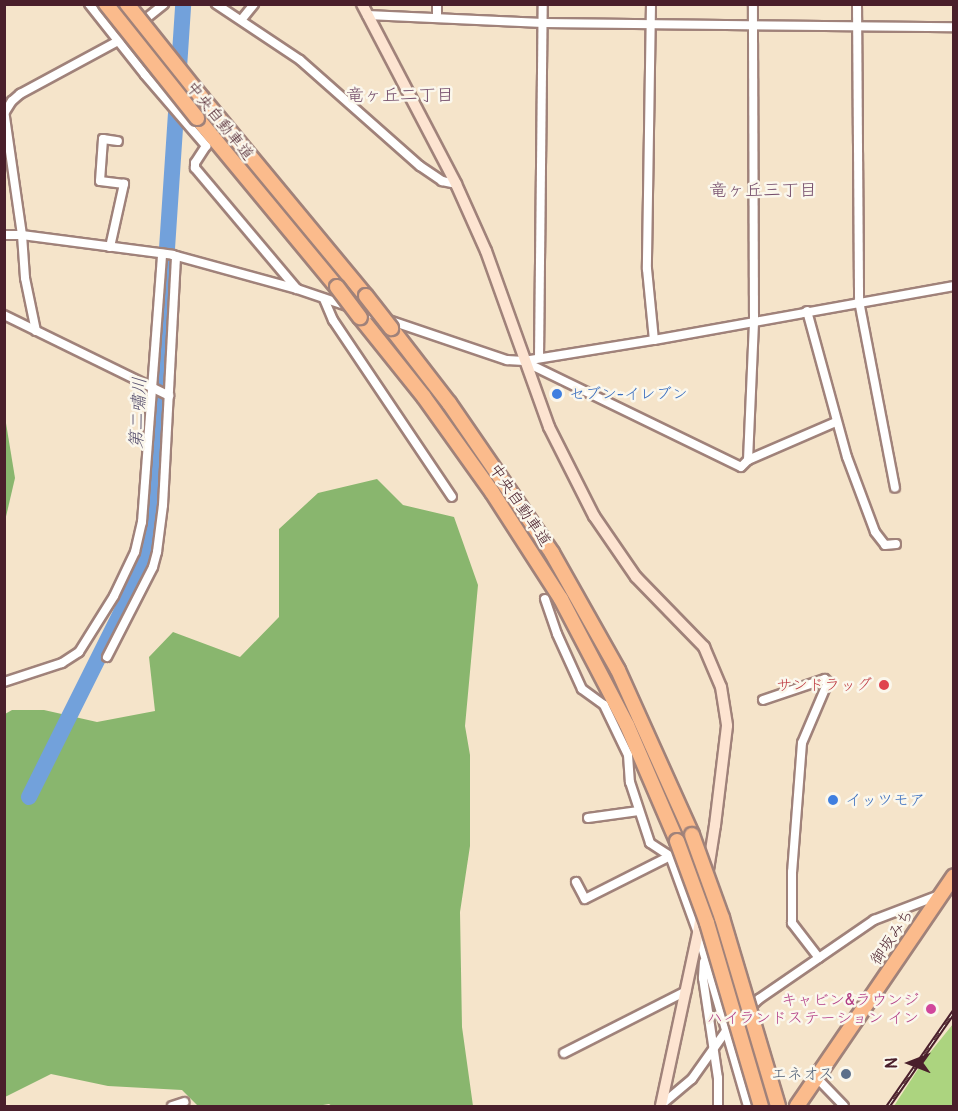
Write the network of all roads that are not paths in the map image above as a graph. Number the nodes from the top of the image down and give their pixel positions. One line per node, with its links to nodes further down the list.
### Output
1 (89, 4): 20 (street)
2 (106, 4): 70 (highway, 中央自動車道, bridge)
3 (127, 4): 71 (highway, 中央自動車道, bridge)
4 (164, 4): 20 (street)
5 (216, 4): 14 (street)
6 (254, 4): 14 (street)
7 (437, 4): 13 (street)
8 (543, 4): 15 (street)
9 (651, 4): 16 (street)
10 (753, 4): 17 (street)
11 (857, 4): 18 (street)
12 (365, 10): 13 (street); 23 (street)
13 (436, 18): 15 (street)
14 (242, 19): 23 (street)
15 (543, 23): 16 (street); 38 (street)
16 (651, 25): 17 (street); 37 (street)
17 (753, 26): 18 (street); 35 (street)
18 (857, 27): 19 (street); 32 (street)
19 (954, 27)
20 (118, 42): 21 (street); 30 (street)
21 (5, 111): 25 (street)
22 (118, 141): 26 (street)
23 (456, 184): 39 (street)
24 (4, 235): 25 (street)
25 (22, 235): 26 (street); 36 (street)
26 (110, 247): 27 (street)
27 (162, 254): 28 (street); 40 (street)
28 (175, 256): 30 (street); 41 (street)
29 (954, 286): 32 (street)
30 (297, 289): 31 (street)
31 (324, 299): 39 (street); 45 (street)
32 (859, 301): 33 (street); 44 (street)
33 (807, 311): 35 (street); 42 (street)
34 (4, 315): 36 (street)
35 (754, 320): 37 (street); 43 (street)
36 (36, 331): 40 (street)
37 (654, 340): 38 (street)
38 (539, 358): 39 (street)
39 (524, 361): 43 (street); 57 (street)
40 (154, 388): 41 (street); 49 (street)
41 (167, 395): 48 (street)
42 (836, 422): 43 (street); 46 (street)
43 (748, 460)
44 (895, 488)
45 (452, 496)
46 (896, 544)
47 (545, 599): 51 (street)
48 (107, 657)
49 (4, 682)
50 (763, 700): 59 (street)
51 (639, 811): 52 (street); 53 (street)
52 (588, 818)
53 (670, 856): 55 (street); 57 (street)
54 (954, 876): 56 (highway, 御坂みち)
55 (576, 882)
56 (940, 894): 59 (street); 64 (highway, 御坂みち)
57 (698, 933): 58 (street); 60 (street)
58 (704, 954): 61 (street); 62 (street)
59 (819, 958): 61 (street)
60 (686, 991): 63 (street); 66 (street)
61 (726, 1031): 62 (street); 69 (street)
62 (713, 1048): 66 (street); 68 (street)
63 (564, 1053)
64 (816, 1077): 72 (highway, 御坂みち); 73 (street)
65 (184, 1102): 67 (street)
66 (660, 1106)
67 (172, 1107)
68 (717, 1107)
69 (748, 1107)
70 (762, 1107)
71 (777, 1107)
72 (797, 1107)
73 (843, 1107)

